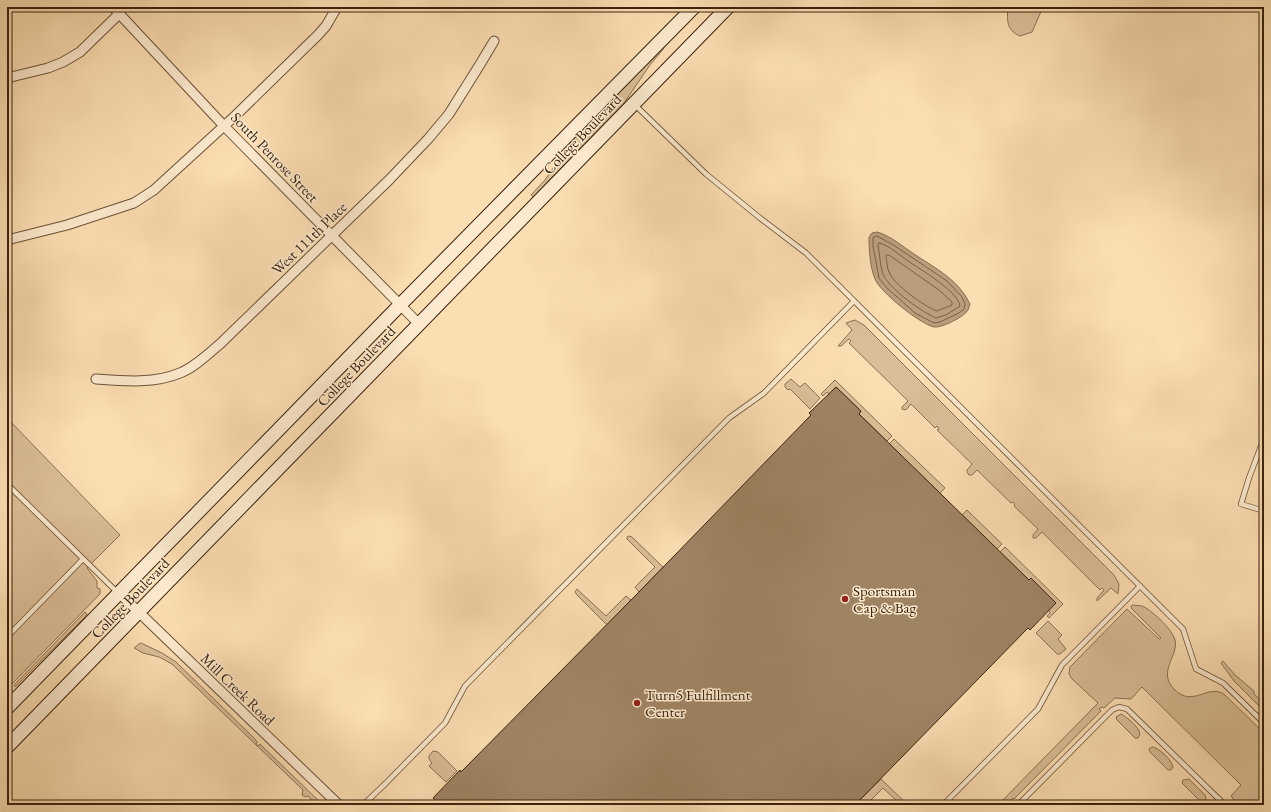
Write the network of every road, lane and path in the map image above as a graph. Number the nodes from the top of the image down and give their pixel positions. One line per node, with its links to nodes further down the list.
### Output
1 (337, 7): 8 (street)
2 (694, 7): 12 (main road, College Boulevard)
3 (728, 7): 7 (main road, College Boulevard)
4 (116, 10): 6 (street); 8 (street, South Penrose Street)
5 (494, 41): 9 (street, West 111th Place)
6 (7, 78)
7 (633, 104): 11 (lane); 13 (main road, College Boulevard)
8 (224, 126): 9 (street, South Penrose Street); 10 (street)
9 (332, 235): 12 (street, South Penrose Street); 14 (street, West 111th Place)
10 (7, 240)
11 (854, 300): 19 (lane); 28 (lane)
12 (400, 305): 13 (street, South Penrose Street); 20 (main road, College Boulevard)
13 (419, 324): 21 (main road, College Boulevard)
14 (96, 379)
15 (1264, 438): 17 (lane)
16 (7, 484): 18 (lane)
17 (1264, 511)
18 (83, 559): 20 (lane); 22 (lane)
19 (1140, 586): 24 (lane); 29 (lane)
20 (118, 593): 21 (street, Mill Creek Road); 23 (main road, College Boulevard)
21 (138, 612): 25 (main road, College Boulevard); 27 (street, Mill Creek Road)
22 (7, 638)
23 (7, 708)
24 (1264, 723)
25 (7, 747)
26 (1219, 799): 30 (lane); 31 (lane); 32 (lane)
27 (339, 805)
28 (363, 805)
29 (943, 805)
30 (1018, 805)
31 (1214, 805)
32 (1225, 805)

